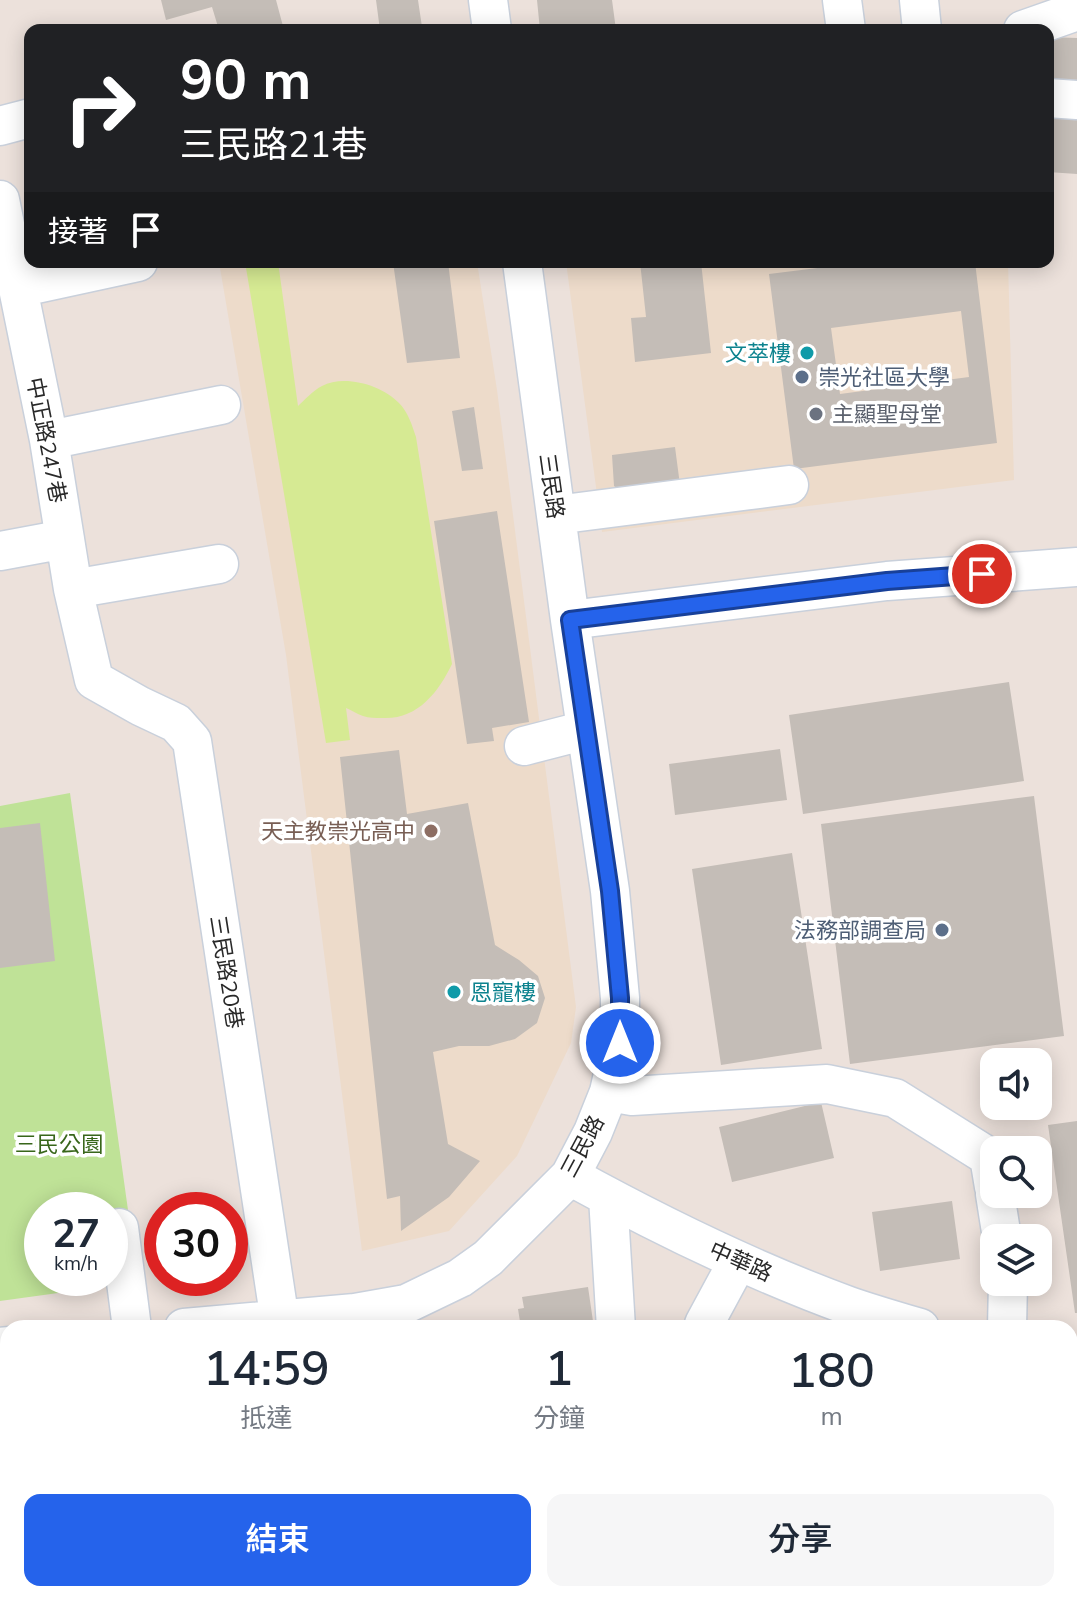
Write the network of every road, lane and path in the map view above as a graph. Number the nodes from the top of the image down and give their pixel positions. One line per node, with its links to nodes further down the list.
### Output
1 (488, 0): 5 (street)
2 (842, 0): 6 (street)
3 (919, 0): 7 (street)
4 (1077, 11): 8 (street)
5 (491, 24)
6 (845, 24)
7 (921, 24)
8 (1040, 24)
9 (1054, 98): 10 (street)
10 (1077, 100)
11 (24, 120): 12 (street)
12 (0, 126)
13 (0, 200): 14 (street, 中正路247巷)
14 (0, 206): 17 (street, 中正路247巷)
15 (110, 268): 17 (street)
16 (523, 268): 22 (street, 三民路)
17 (18, 288): 18 (street, 中正路247巷)
18 (16, 361): 20 (street, 中正路247巷)
19 (221, 405): 20 (street)
20 (49, 440): 23 (street, 中正路247巷)
21 (789, 485): 22 (street)
22 (556, 515): 28 (street, 三民路)
23 (65, 539): 24 (street); 27 (street, 中正路247巷)
24 (0, 551)
25 (219, 564): 27 (street)
26 (1077, 567): 28 (street)
27 (73, 589): 29 (street, 中正路247巷)
28 (570, 620): 30 (street, 三民路)
29 (94, 680): 40 (street, 三民路20巷)
30 (586, 730): 31 (street); 32 (street, 三民路)
31 (524, 746)
32 (609, 1092): 33 (street); 34 (street, 三民路)
33 (980, 1151)
34 (570, 1176): 35 (street, 中華路); 41 (street, 三民路)
35 (608, 1197): 36 (street, 中華路); 42 (street)
36 (738, 1261): 43 (street); 44 (street, 中華路)
37 (128, 1296): 39 (street)
38 (1008, 1296): 45 (street)
39 (131, 1320)
40 (280, 1320)
41 (302, 1320)
42 (616, 1320)
43 (706, 1320)
44 (894, 1320)
45 (1007, 1320)

